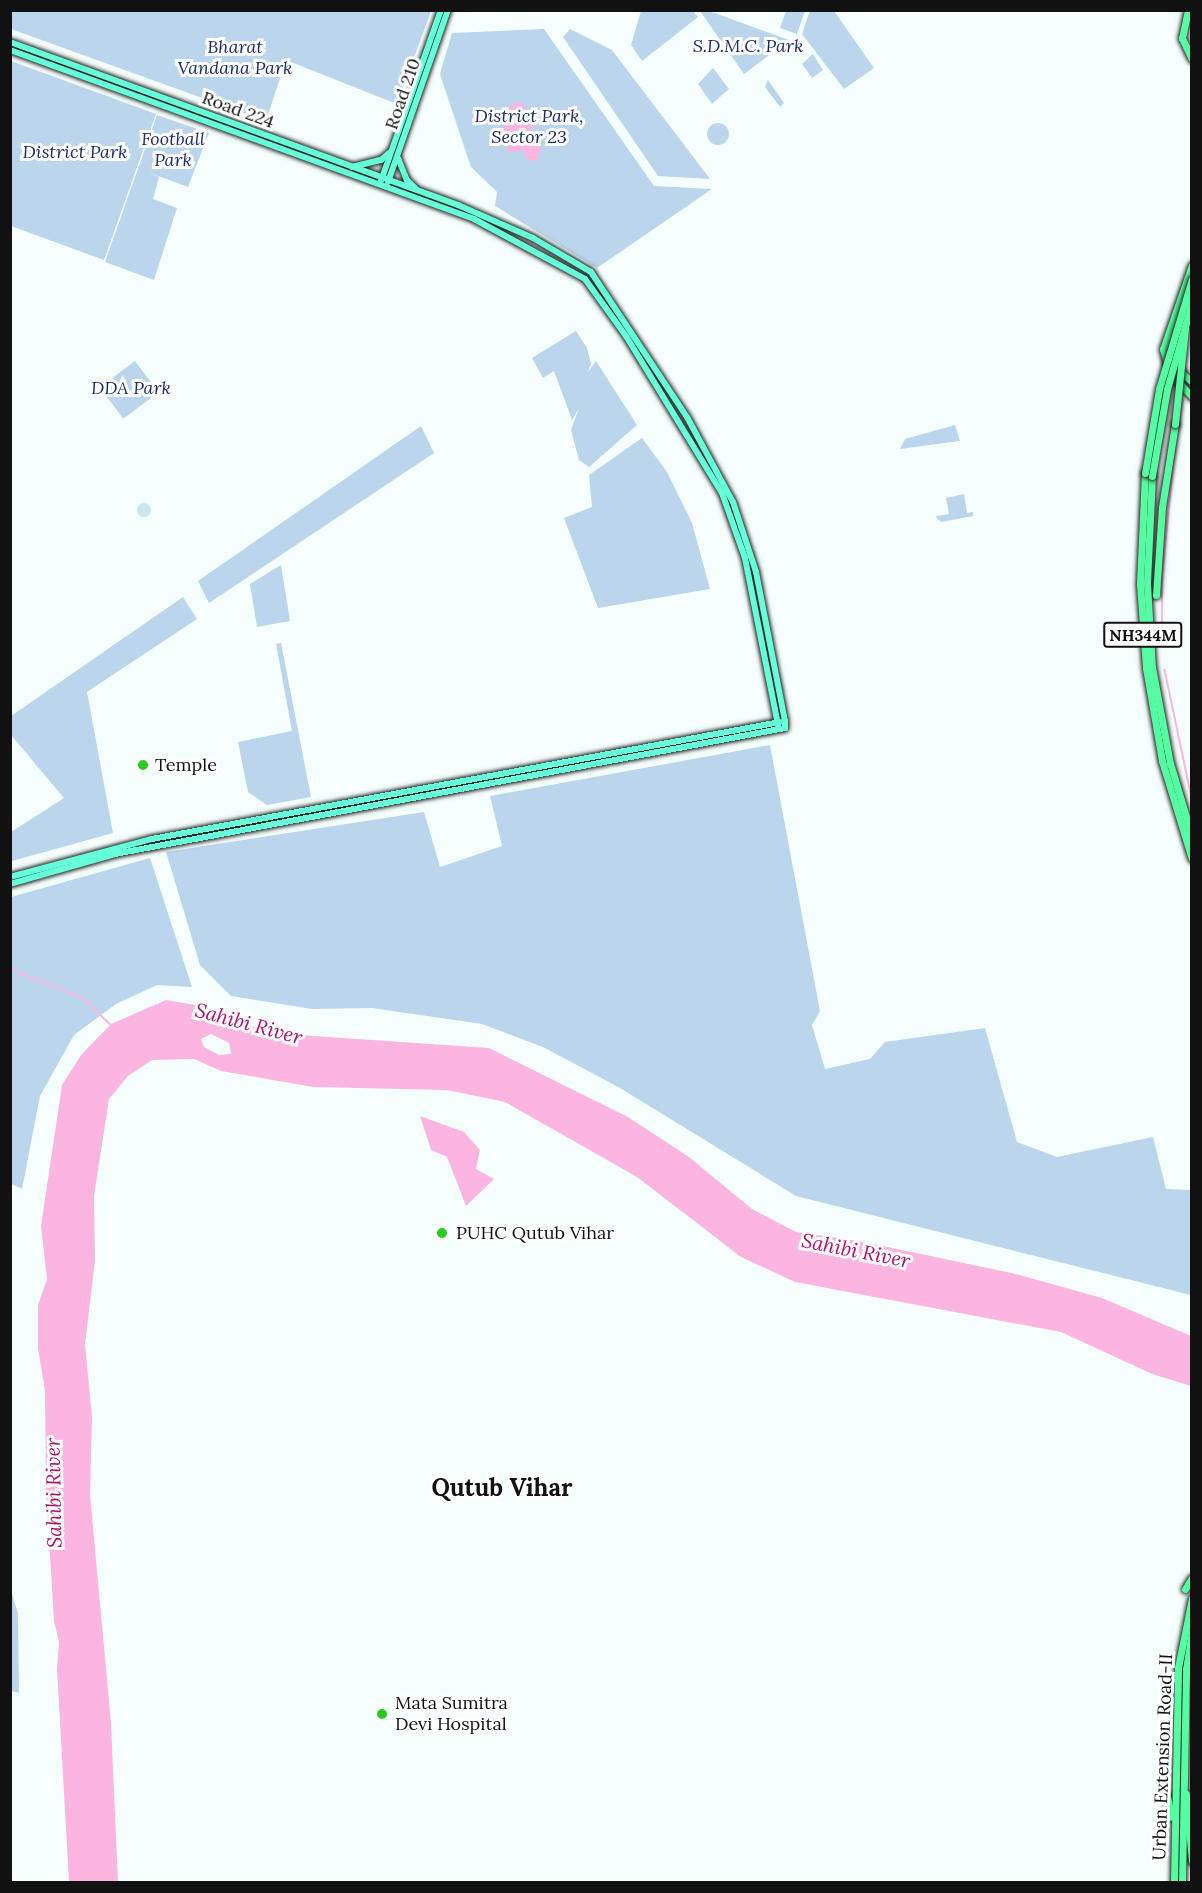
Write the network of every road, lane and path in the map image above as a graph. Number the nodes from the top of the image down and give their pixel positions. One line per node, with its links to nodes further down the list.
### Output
1 (441, 10): 7 (main road, Road 210)
2 (448, 10): 7 (main road, Road 210)
3 (1188, 10): 6 (highway)
4 (10, 42): 9 (main road, Road 224)
5 (10, 50): 10 (main road, Road 224)
6 (1191, 59)
7 (426, 63): 8 (main road, Road 210)
8 (395, 151): 9 (main road); 10 (main road, Road 210); 11 (main road)
9 (352, 167): 10 (main road, Road 224)
10 (384, 182): 11 (main road); 12 (main road)
11 (418, 191): 12 (main road)
12 (479, 218): 21 (main road)
13 (1191, 265): 17 (highway)
14 (1191, 279): 23 (highway, NH344M, bridge)
15 (1191, 302): 16 (highway, NH344M, bridge)
16 (1184, 324): 20 (highway, bridge); 22 (highway, NH344M, bridge)
17 (1163, 349): 18 (highway, bridge); 19 (highway, bridge)
18 (1191, 381)
19 (1191, 397)
20 (1156, 595)
21 (745, 731): 24 (main road); 25 (main road)
22 (1191, 837)
23 (1191, 859)
24 (10, 878)
25 (10, 885)
26 (1191, 1578): 27 (highway)
27 (1185, 1589)
28 (1191, 1598): 33 (highway, Urban Extension Road-II)
29 (1191, 1631): 30 (highway, Urban Extension Road-II)
30 (1182, 1780): 32 (highway); 35 (highway, Urban Extension Road-II)
31 (1167, 1796): 33 (highway)
32 (1191, 1860)
33 (1174, 1864): 34 (highway, Urban Extension Road-II)
34 (1174, 1882)
35 (1182, 1882)

